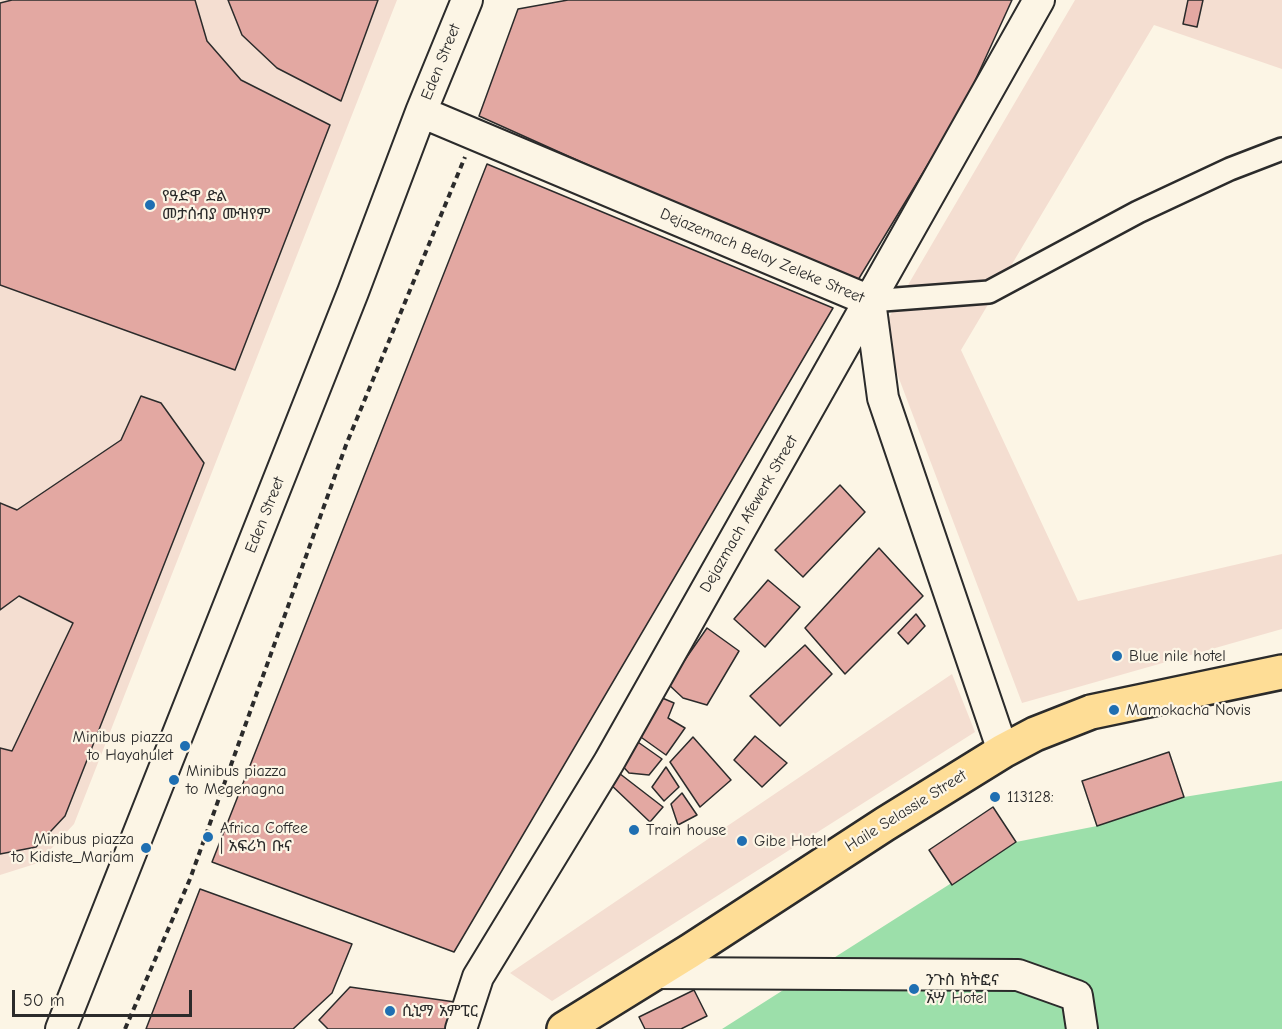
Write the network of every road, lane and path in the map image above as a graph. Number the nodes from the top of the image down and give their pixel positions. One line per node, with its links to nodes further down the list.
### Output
1 (467, 0): 3 (street, Eden Street)
2 (1039, 0): 6 (street, Dejazmach Afewerk Street)
3 (421, 112): 4 (street, Dejazemach Belay Zeleke Street); 10 (street, Eden Street)
4 (475, 135): 6 (street, Dejazemach Belay Zeleke Street); 11 (path)
5 (1282, 149): 6 (street)
6 (870, 301): 8 (street, Dejazemach Belay Zeleke Street); 12 (street, Dejazmach Afewerk Street)
7 (1282, 672): 8 (main road, Haile Selassie Street)
8 (1003, 751): 9 (main road, Haile Selassie Street)
9 (655, 973): 13 (main road, Haile Selassie Street); 14 (street)
10 (61, 1029)
11 (125, 1029)
12 (461, 1029)
13 (564, 1029)
14 (1082, 1029)

